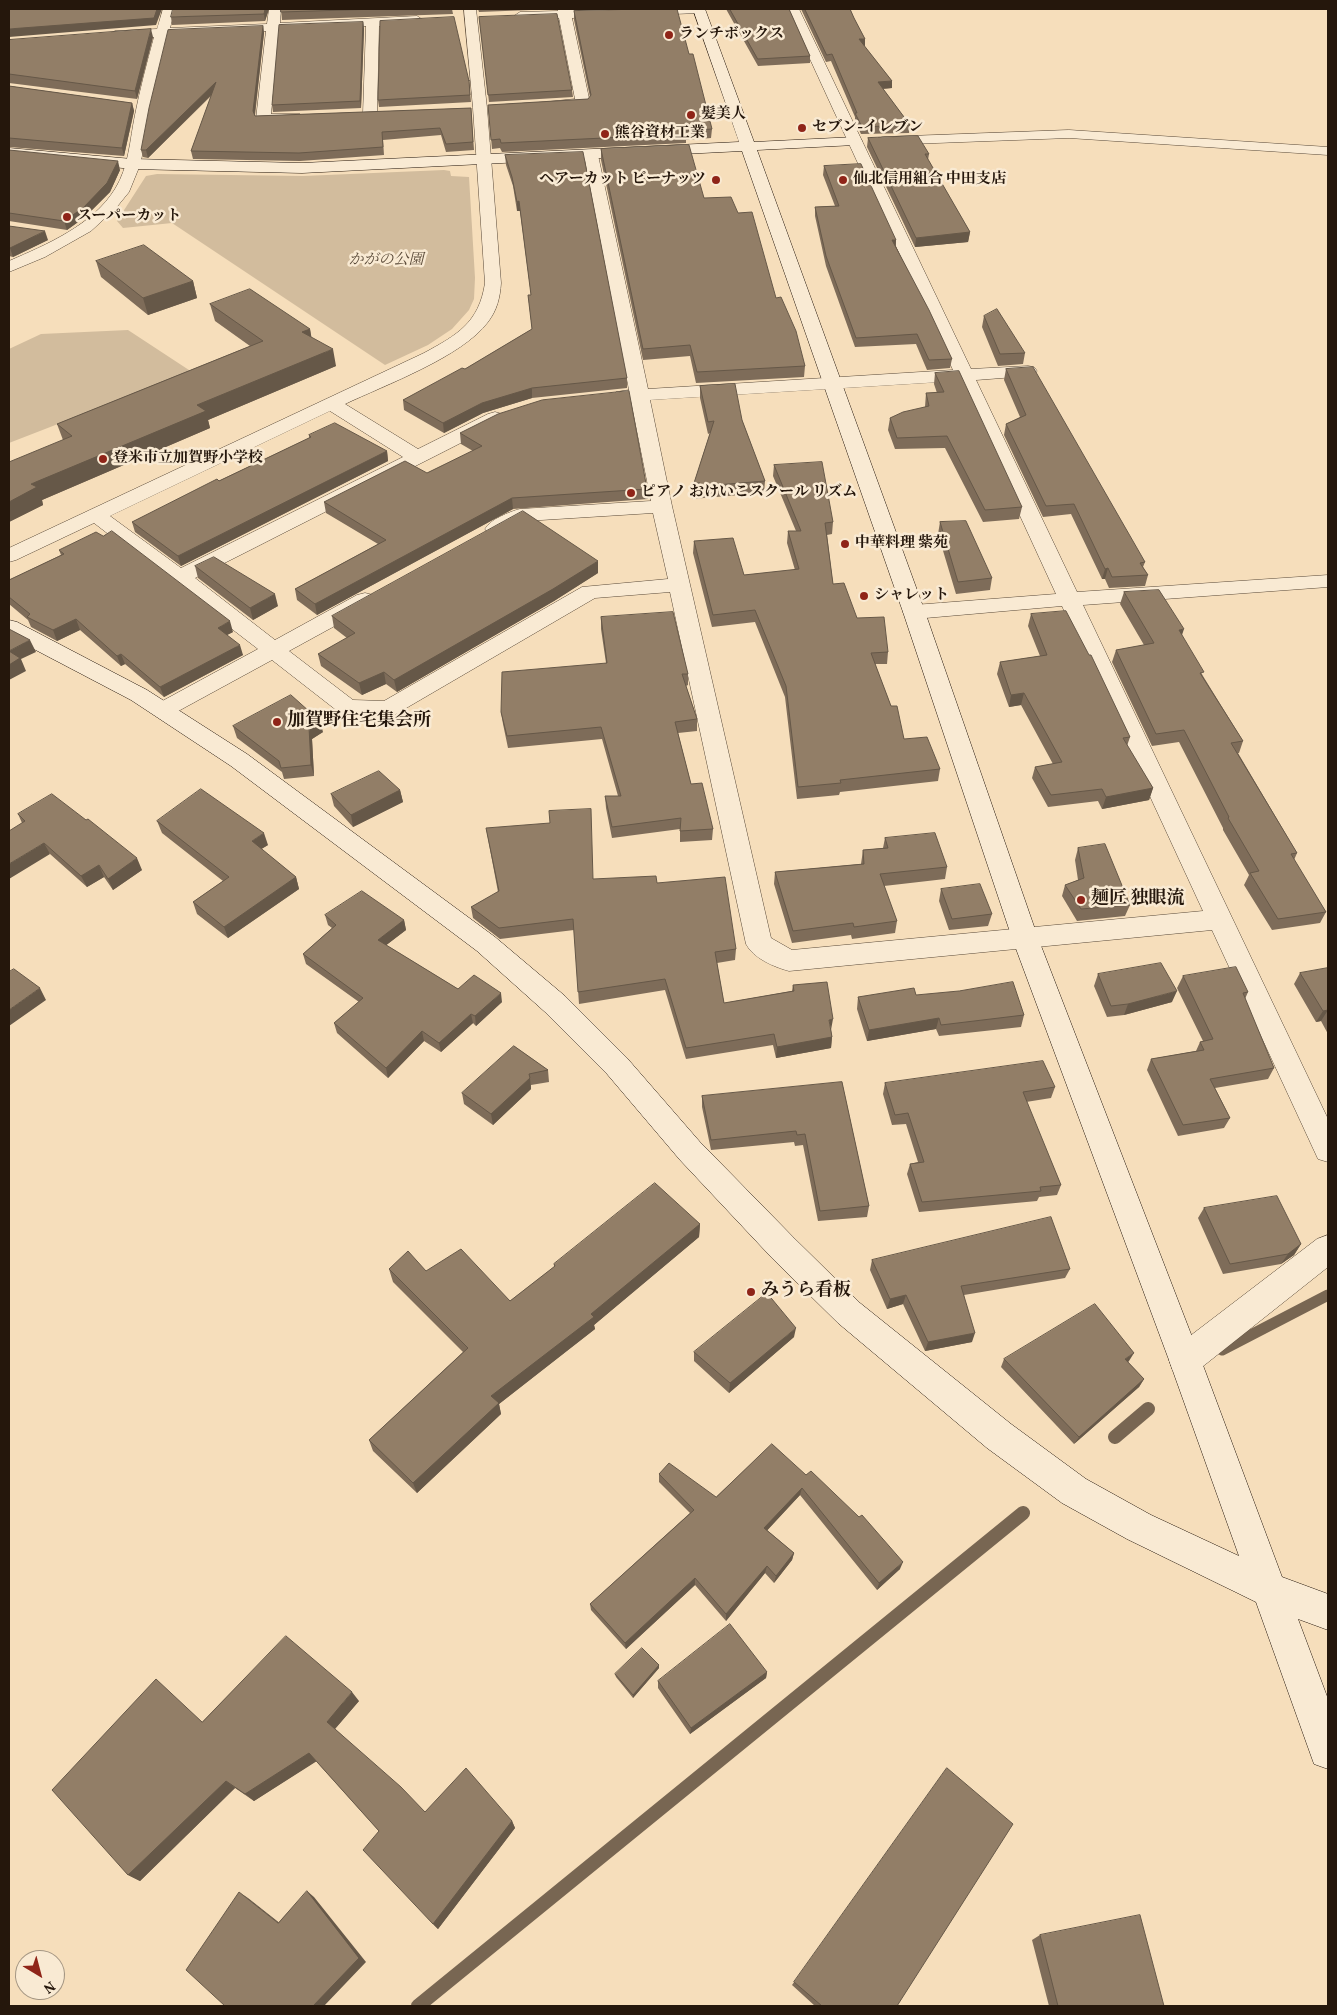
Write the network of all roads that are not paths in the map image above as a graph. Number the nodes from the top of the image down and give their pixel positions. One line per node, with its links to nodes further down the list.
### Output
1 (169, 9): 11 (street)
2 (275, 9): 10 (street)
3 (699, 9): 5 (street); 19 (street)
4 (793, 9): 18 (street)
5 (564, 11): 7 (street); 13 (street)
6 (470, 15): 14 (street)
7 (508, 16)
8 (432, 19): 9 (street)
9 (373, 22): 10 (street); 16 (street)
10 (273, 26): 11 (street); 17 (street)
11 (162, 31): 12 (street); 24 (street)
12 (104, 35)
13 (536, 106)
14 (485, 108): 15 (street); 23 (street)
15 (462, 109)
16 (388, 113)
17 (312, 117)
18 (855, 141): 19 (street); 20 (street); 29 (street)
19 (747, 147): 22 (street); 30 (street)
20 (1328, 151)
21 (9, 152): 24 (street)
22 (591, 155): 23 (street); 31 (street)
23 (485, 160): 24 (street); 33 (street)
24 (132, 164): 26 (street)
25 (48, 233): 26 (street)
26 (68, 237): 27 (street)
27 (9, 267)
28 (1028, 371): 29 (street)
29 (966, 376): 30 (street); 44 (street)
30 (833, 384): 31 (street); 45 (street)
31 (640, 395): 32 (street); 36 (street)
32 (605, 397)
33 (330, 403): 35 (street); 37 (street)
34 (508, 413): 35 (street)
35 (416, 456): 40 (street)
36 (662, 506): 38 (street); 42 (street)
37 (96, 515): 39 (street); 40 (street)
38 (476, 539)
39 (9, 556)
40 (180, 577): 47 (street)
41 (1328, 581): 44 (street)
42 (680, 585): 47 (street); 50 (street)
43 (380, 592): 47 (street)
44 (1070, 598): 45 (street); 49 (street)
45 (914, 612): 50 (street)
46 (9, 627): 48 (street)
47 (275, 650): 48 (street)
48 (163, 710): 54 (street)
49 (1221, 919): 50 (street); 51 (street)
50 (1025, 938): 53 (street)
51 (1328, 1150)
52 (1328, 1249): 53 (street)
53 (1185, 1360): 54 (street)
54 (1270, 1590): 55 (street); 56 (street)
55 (1328, 1612)
56 (1328, 1750)

